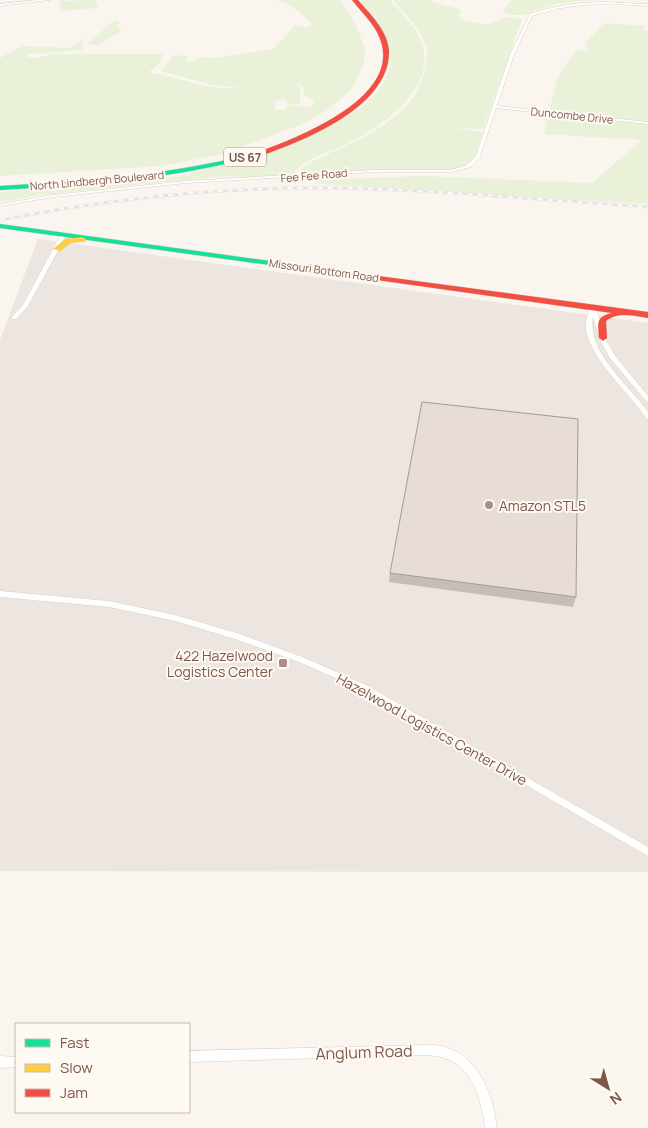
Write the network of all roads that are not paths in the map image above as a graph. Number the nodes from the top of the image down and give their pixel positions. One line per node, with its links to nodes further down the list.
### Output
1 (37, 0): 5 (street)
2 (48, 0): 5 (street)
3 (346, 0): 9 (main road, North Lindbergh Boulevard / US 67)
4 (355, 0): 10 (main road, North Lindbergh Boulevard / US 67)
5 (0, 5)
6 (648, 5): 7 (street, Fee Fee Road)
7 (496, 107): 8 (street, Duncombe Drive); 11 (street, Fee Fee Road)
8 (648, 123)
9 (0, 183)
10 (0, 188)
11 (0, 205)
12 (0, 226): 13 (main road, Missouri Bottom Road)
13 (64, 234): 14 (main road, Missouri Bottom Road); 15 (street)
14 (91, 238): 15 (main road); 16 (main road, Missouri Bottom Road)
15 (57, 249): 19 (street)
16 (592, 307): 17 (main road, Missouri Bottom Road); 20 (street); 22 (street)
17 (626, 312): 18 (main road, Missouri Bottom Road); 20 (main road)
18 (648, 315)
19 (14, 318)
20 (603, 338): 21 (street)
21 (648, 400)
22 (648, 416)
23 (0, 594): 24 (street, Hazelwood Logistics Center Drive)
24 (648, 852)
25 (190, 1057): 28 (street, Anglum Road)
26 (0, 1062): 27 (street)
27 (15, 1062)
28 (491, 1128)

